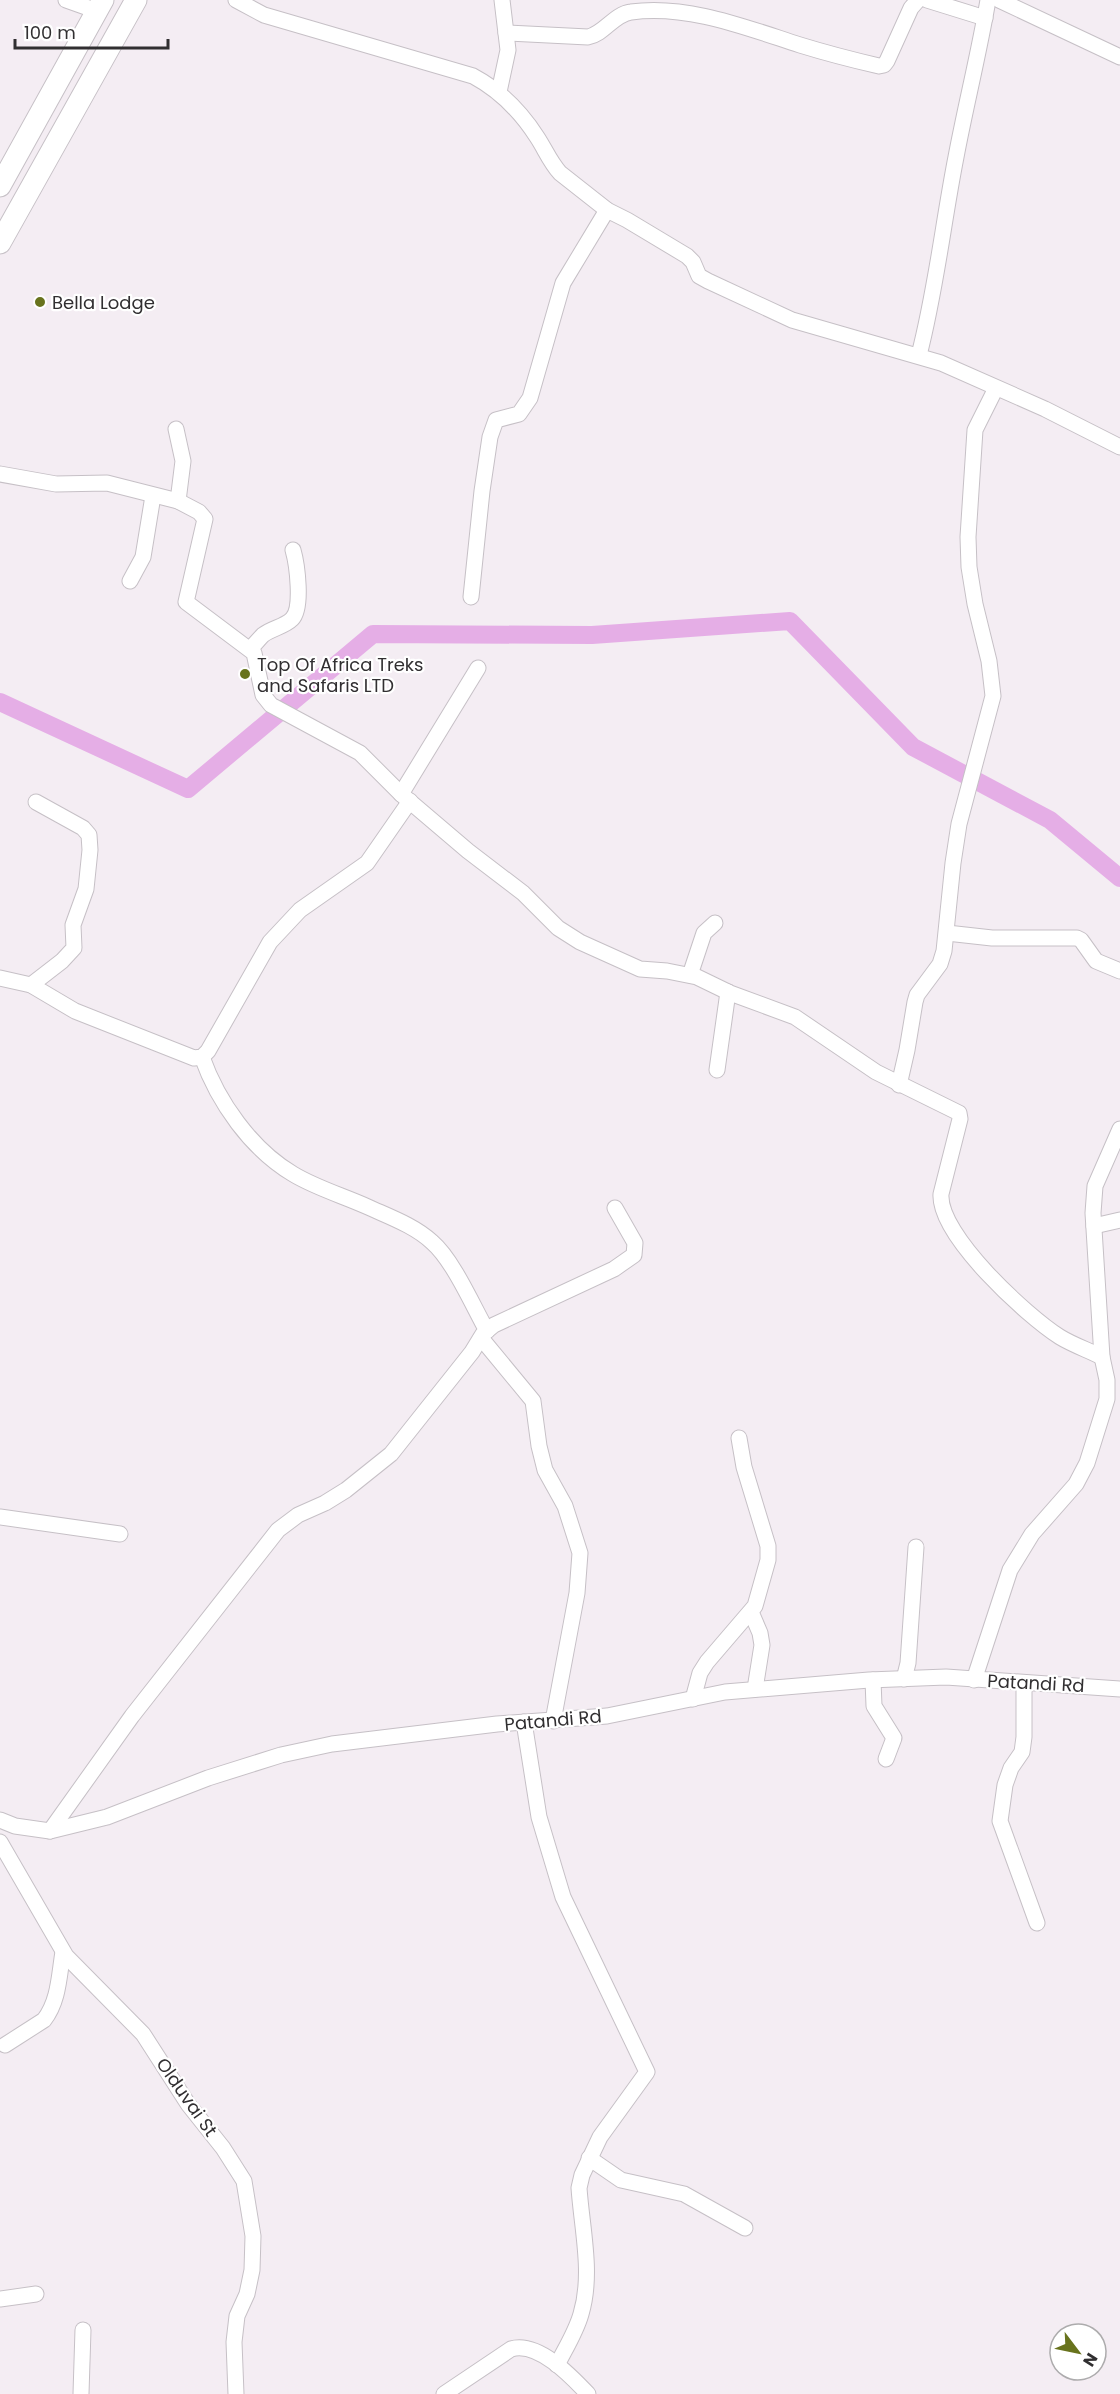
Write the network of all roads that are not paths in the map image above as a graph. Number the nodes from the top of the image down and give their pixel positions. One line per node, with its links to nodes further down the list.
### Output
1 (66, 0): 9 (street)
2 (136, 0): 16 (highway)
3 (236, 0): 13 (street)
4 (502, 0): 11 (street)
5 (918, 0): 11 (street)
6 (927, 0): 10 (street)
7 (988, 0): 10 (street)
8 (999, 0): 12 (street)
9 (100, 5): 14 (highway)
10 (985, 18): 17 (street)
11 (506, 33): 13 (street)
12 (1120, 57)
13 (499, 92): 15 (street)
14 (0, 186)
15 (607, 210): 17 (street); 26 (street)
16 (0, 243)
17 (919, 355): 18 (street)
18 (996, 388): 20 (street); 32 (street)
19 (176, 429): 23 (street)
20 (1120, 447)
21 (0, 477): 22 (street)
22 (153, 496): 23 (street); 25 (street)
23 (178, 501): 27 (street)
24 (293, 550): 27 (street)
25 (130, 581)
26 (471, 597)
27 (250, 649): 29 (street)
28 (478, 668): 29 (street)
29 (405, 797): 34 (street); 40 (street)
30 (36, 802): 38 (street)
31 (715, 923): 36 (street)
32 (946, 933): 35 (street); 42 (street)
33 (647, 959): 34 (street)
34 (667, 971): 36 (street)
35 (1120, 971)
36 (690, 975): 39 (street)
37 (0, 978): 38 (street)
38 (31, 985): 40 (street)
39 (728, 992): 41 (street); 42 (street)
40 (202, 1057): 47 (street)
41 (717, 1070)
42 (899, 1085): 48 (street)
43 (1120, 1129): 46 (street)
44 (615, 1208): 47 (street)
45 (1120, 1220): 46 (street)
46 (1094, 1226): 48 (street)
47 (484, 1334): 61 (street); 65 (street)
48 (1102, 1357): 56 (street)
49 (739, 1438): 53 (street)
50 (0, 1517): 51 (street)
51 (120, 1534)
52 (916, 1547): 54 (street)
53 (751, 1612): 58 (street); 60 (street)
54 (904, 1679): 55 (street, Patandi Rd); 56 (street, Patandi Rd)
55 (873, 1680): 58 (street, Patandi Rd); 63 (street)
56 (974, 1680): 57 (street, Patandi Rd)
57 (1024, 1683): 59 (street, Patandi Rd); 67 (street)
58 (755, 1689): 60 (street, Patandi Rd)
59 (1120, 1689)
60 (693, 1699): 61 (street, Patandi Rd)
61 (553, 1721): 62 (street, Patandi Rd)
62 (524, 1722): 65 (street, Patandi Rd); 70 (street)
63 (886, 1759)
64 (0, 1820): 65 (street, Patandi Rd)
65 (50, 1831)
66 (0, 1842): 68 (street, Olduvai St)
67 (1037, 1923)
68 (63, 1952): 69 (street); 77 (street, Olduvai St)
69 (5, 2044)
70 (590, 2158): 71 (street); 75 (street)
71 (745, 2228)
72 (36, 2294): 73 (street)
73 (0, 2300)
74 (83, 2331): 76 (street)
75 (557, 2365): 78 (street); 79 (street)
76 (81, 2394)
77 (236, 2394)
78 (444, 2394)
79 (588, 2394)

